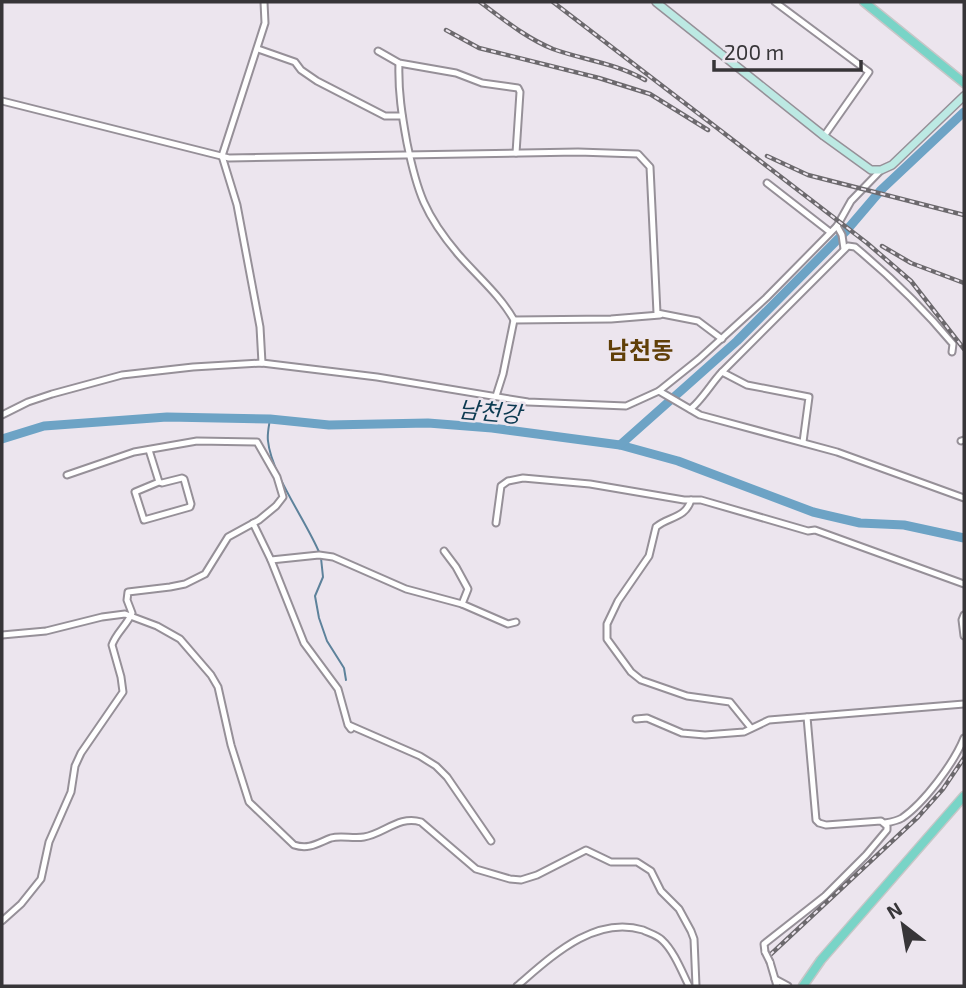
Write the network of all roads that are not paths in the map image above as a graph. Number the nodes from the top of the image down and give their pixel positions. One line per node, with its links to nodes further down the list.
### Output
1 (264, 2): 6 (street)
2 (775, 2): 13 (street)
3 (864, 2): 5 (main road)
4 (662, 4): 13 (main road)
5 (874, 5): 9 (main road)
6 (258, 49): 12 (street); 15 (street)
7 (378, 51): 8 (street)
8 (399, 63): 12 (street); 14 (street)
9 (964, 83)
10 (964, 96): 17 (main road)
11 (2, 101): 15 (street)
12 (401, 116): 16 (street)
13 (824, 136): 17 (main road)
14 (516, 153): 16 (street); 22 (street)
15 (222, 156): 16 (street); 26 (street)
16 (409, 156): 23 (street)
17 (881, 170): 19 (street)
18 (767, 183): 20 (street)
19 (837, 226): 20 (street); 21 (street)
20 (830, 232): 24 (street)
21 (844, 249): 25 (street); 27 (street)
22 (660, 315): 23 (street); 24 (street)
23 (514, 320): 29 (street)
24 (722, 339): 28 (street)
25 (952, 352)
26 (262, 363): 29 (street); 31 (street)
27 (722, 372): 30 (street); 32 (street)
28 (661, 393): 29 (street); 30 (street)
29 (496, 396)
30 (690, 409): 32 (street)
31 (2, 415)
32 (803, 442): 36 (street)
33 (149, 450): 34 (street); 35 (street); 38 (street)
34 (67, 475)
35 (159, 482): 35 (street)
36 (964, 498)
37 (691, 500): 39 (street); 42 (street); 52 (street)
38 (253, 523): 41 (street); 45 (street)
39 (496, 523)
40 (444, 551): 43 (street)
41 (271, 560): 43 (street); 56 (street)
42 (964, 584)
43 (462, 604): 46 (street)
44 (964, 615): 48 (street)
45 (130, 616): 47 (street); 57 (street); 61 (street)
46 (516, 622)
47 (2, 635)
48 (964, 636)
49 (964, 704): 50 (street)
50 (807, 717): 52 (street); 55 (street)
51 (636, 719): 52 (street)
52 (751, 728)
53 (964, 738): 55 (street)
54 (964, 796): 64 (main road)
55 (885, 823): 58 (street, bridge)
56 (491, 841)
57 (2, 921)
58 (775, 979): 62 (street); 63 (street)
59 (517, 986): 60 (street)
60 (689, 986)
61 (696, 986)
62 (777, 986)
63 (788, 986)
64 (803, 986)

